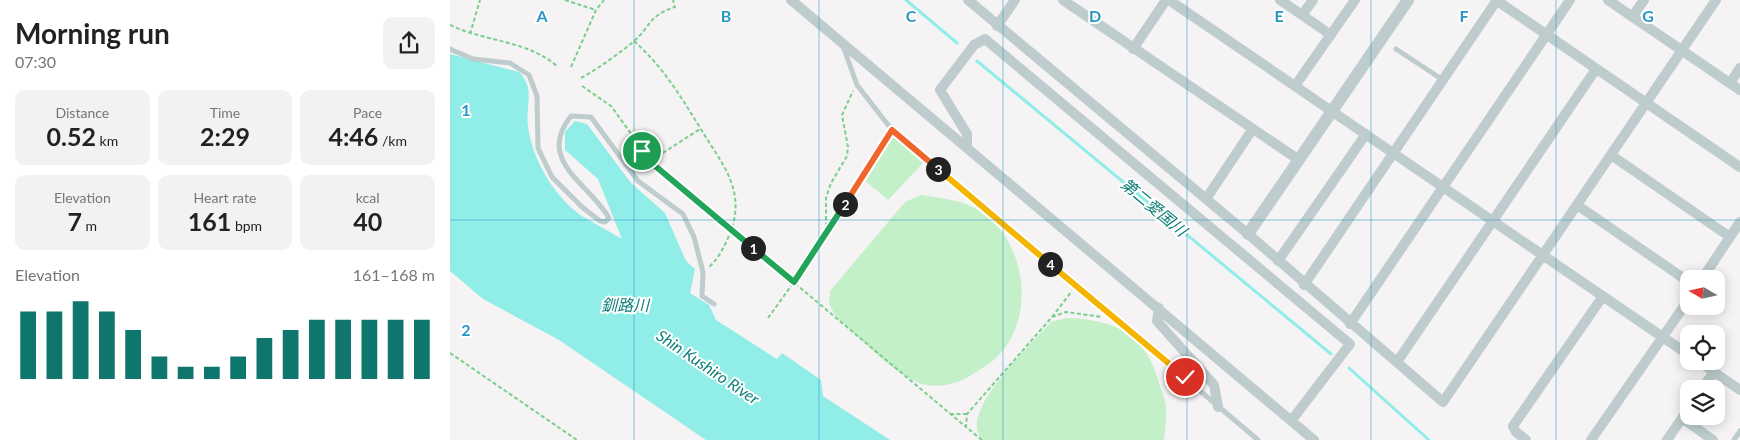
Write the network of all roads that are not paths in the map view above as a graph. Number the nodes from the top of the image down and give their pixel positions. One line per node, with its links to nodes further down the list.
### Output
1 (792, 0): 20 (street)
2 (968, 0): 17 (street)
3 (1015, 0): 17 (street)
4 (1063, 0): 22 (street)
5 (1167, 0): 22 (street); 29 (street)
6 (1280, 0): 15 (street)
7 (1313, 0): 15 (street)
8 (1355, 0): 18 (street)
9 (1408, 0): 32 (street)
10 (1497, 0): 19 (street); 27 (street)
11 (1570, 0): 19 (street)
12 (1608, 0): 16 (street)
13 (1644, 0): 16 (street)
14 (1716, 0): 23 (street)
15 (1302, 15): 18 (street)
16 (1632, 17): 23 (street)
17 (997, 26): 41 (street)
18 (1330, 35): 29 (street)
19 (1547, 35): 26 (street); 40 (street)
20 (841, 40): 35 (street); 64 (lane)
21 (450, 49): 53 (lane)
22 (1133, 49): 33 (street)
23 (1682, 49): 28 (street); 31 (street)
24 (1396, 50): 27 (lane)
25 (1740, 68): 28 (street)
26 (1596, 69): 31 (street); 43 (street)
27 (1443, 81): 36 (street)
28 (1730, 83): 30 (street)
29 (1295, 86): 32 (street)
30 (1740, 90)
31 (1646, 103): 37 (street); 39 (street)
32 (1332, 111): 34 (street); 38 (street)
33 (1252, 130): 38 (street); 41 (street)
34 (1366, 134): 36 (street); 48 (street)
35 (967, 146): 54 (street); 65 (street)
36 (1394, 153): 40 (street); 51 (street)
37 (1611, 155): 42 (street); 46 (street)
38 (1299, 160): 45 (street)
39 (1740, 167)
40 (1443, 187): 43 (street); 56 (street)
41 (1206, 200): 45 (street)
42 (1577, 205): 47 (street); 50 (street)
43 (1493, 221): 47 (street); 59 (street)
44 (1740, 222): 46 (street)
45 (1248, 234): 48 (street)
46 (1730, 237): 49 (street)
47 (1544, 255): 52 (street); 59 (street)
48 (1278, 262): 51 (street)
49 (1708, 270)
50 (1680, 276)
51 (1304, 284): 56 (street)
52 (1603, 296): 57 (street); 71 (street)
53 (714, 304)
54 (1159, 308): 64 (street); 65 (street)
55 (1680, 312): 57 (street)
56 (1350, 324): 59 (street)
57 (1663, 337): 58 (street); 72 (street)
58 (1680, 348)
59 (1397, 362)
60 (1711, 370): 61 (street)
61 (1714, 372): 62 (street); 63 (street)
62 (1708, 380)
63 (1740, 390)
64 (1218, 408): 69 (lane)
65 (1291, 421): 70 (street)
66 (1680, 421): 73 (street)
67 (1692, 425): 74 (street)
68 (1740, 431): 75 (lane)
69 (1258, 440)
70 (1314, 440)
71 (1526, 440)
72 (1591, 440)
73 (1667, 440)
74 (1713, 440)
75 (1734, 440)

